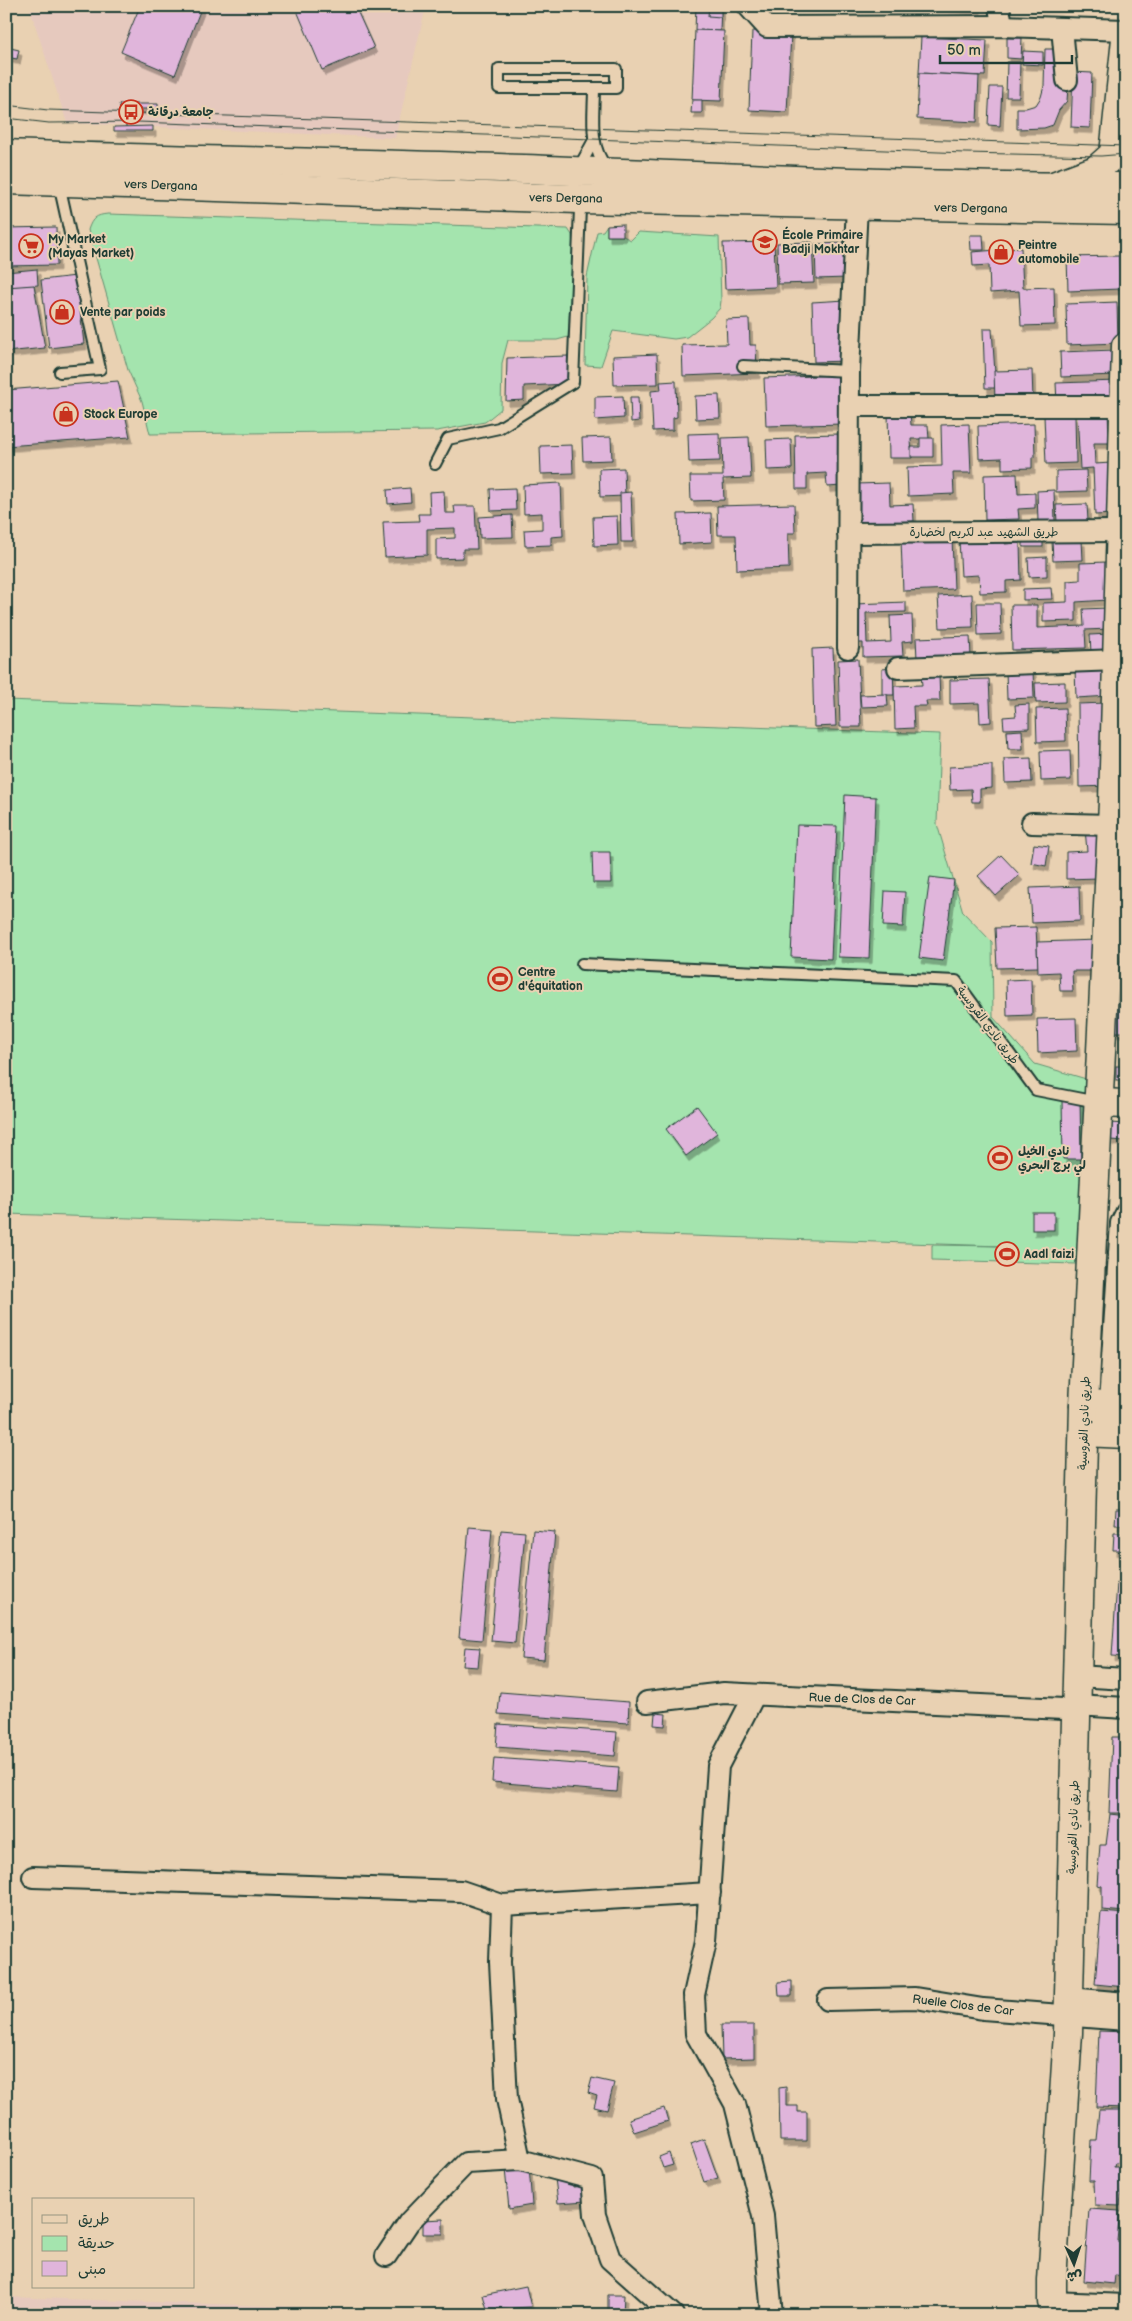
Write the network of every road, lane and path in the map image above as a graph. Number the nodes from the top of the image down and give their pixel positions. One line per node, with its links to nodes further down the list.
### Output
1 (748, 6): 3 (street)
2 (998, 6): 3 (street)
3 (1002, 26): 4 (street)
4 (1062, 28): 5 (street); 7 (street)
5 (1126, 30)
6 (1126, 39): 11 (main road)
7 (1067, 80)
8 (594, 88): 8 (lane); 9 (lane)
9 (594, 140): 13 (lane); 14 (lane)
10 (6, 154): 12 (main road)
11 (1120, 161): 17 (main road)
12 (467, 168): 13 (main road); 20 (main road)
13 (570, 171): 14 (main road)
14 (611, 173): 19 (main road)
15 (6, 180): 16 (main road, vers Dergana)
16 (58, 181): 20 (main road, vers Dergana); 27 (lane)
17 (1048, 188): 18 (main road); 19 (main road)
18 (1126, 188)
19 (703, 190): 21 (main road, vers Dergana); 22 (main road, vers Dergana)
20 (461, 195): 21 (main road, vers Dergana)
21 (578, 199): 30 (lane)
22 (857, 206): 23 (main road, vers Dergana); 26 (street)
23 (1126, 210)
24 (1126, 346): 29 (main road)
25 (743, 366): 26 (lane)
26 (849, 371): 28 (street)
27 (60, 372)
28 (850, 406): 29 (street); 32 (street)
29 (1123, 406): 31 (main road)
30 (434, 464)
31 (1120, 531): 32 (street, طريق الشهيد عبد لكريم لخضارة); 33 (main road)
32 (848, 533): 34 (street)
33 (1121, 647): 35 (street); 36 (main road)
34 (848, 648)
35 (898, 668)
36 (1117, 810): 37 (street); 39 (main road)
37 (1032, 822)
38 (582, 964): 39 (lane, طريق نادي الفروسية)
39 (1099, 1103): 40 (main road); 42 (main road, طريق نادي الفروسية)
40 (1126, 1104)
41 (1126, 1213): 42 (street)
42 (1106, 1419): 43 (main road, طريق نادي الفروسية)
43 (1077, 1676): 44 (street); 47 (main road, طريق نادي الفروسية)
44 (1126, 1679)
45 (754, 1696): 46 (street, Rue de Clos de Car); 47 (street, Rue de Clos de Car); 50 (street)
46 (647, 1702)
47 (1076, 1705): 48 (street, Rue de Clos de Car); 54 (main road, طريق نادي الفروسية)
48 (1126, 1708)
49 (33, 1877): 51 (street)
50 (710, 1892): 51 (street); 61 (street)
51 (502, 1905): 56 (street)
52 (828, 2000): 54 (street, Ruelle Clos de Car)
53 (1126, 2003): 54 (street)
54 (1068, 2007): 55 (street); 59 (main road, طريق نادي الفروسية)
55 (1126, 2020)
56 (520, 2160): 57 (street); 60 (street)
57 (386, 2256)
58 (1126, 2305): 59 (street)
59 (1055, 2308)
60 (673, 2315)
61 (772, 2315)

